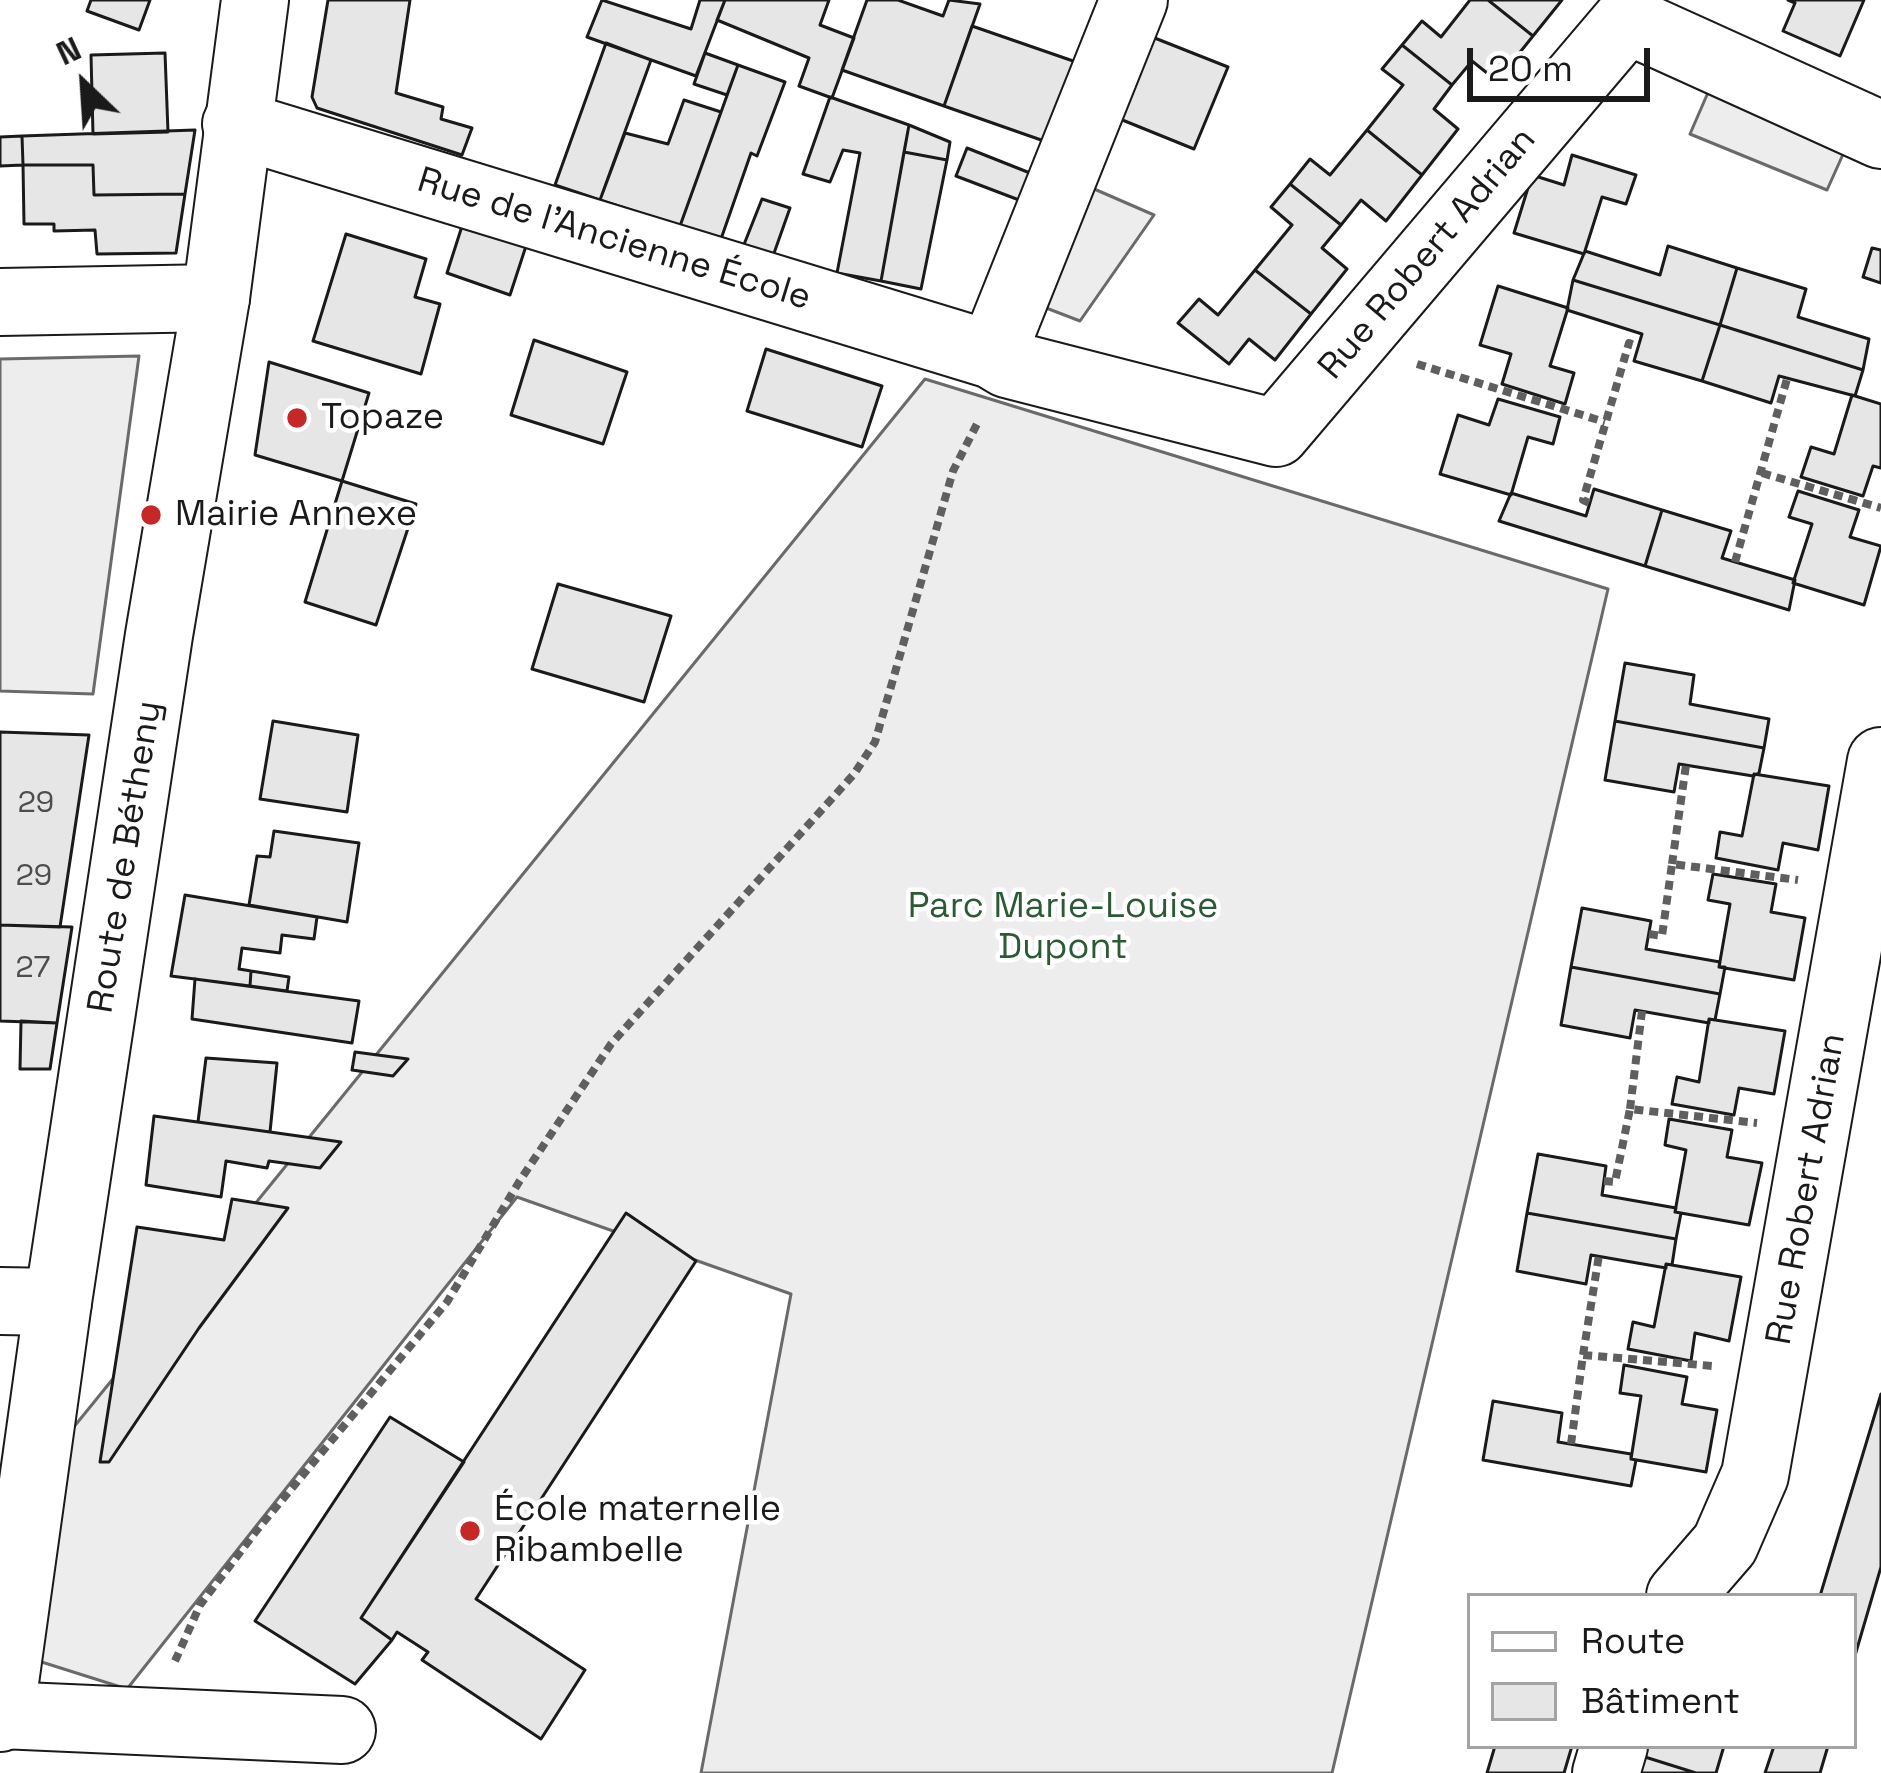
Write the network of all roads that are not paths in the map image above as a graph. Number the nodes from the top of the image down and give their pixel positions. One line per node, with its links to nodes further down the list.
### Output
1 (256, 0): 3 (street, Route de Bétheny)
2 (1120, 4): 7 (street)
3 (236, 124): 5 (street, Route de Bétheny); 7 (street, Rue de l'Ancienne École)
4 (1881, 134): 7 (street, Rue Robert Adrian)
5 (216, 298): 6 (street); 9 (street, Route de Bétheny)
6 (0, 302)
7 (999, 360)
8 (1881, 761): 10 (street, Rue Robert Adrian)
9 (29, 1301): 11 (street, Route de Bétheny)
10 (1683, 1593)
11 (0, 1717): 12 (street, Route de Bétheny)
12 (342, 1730)

